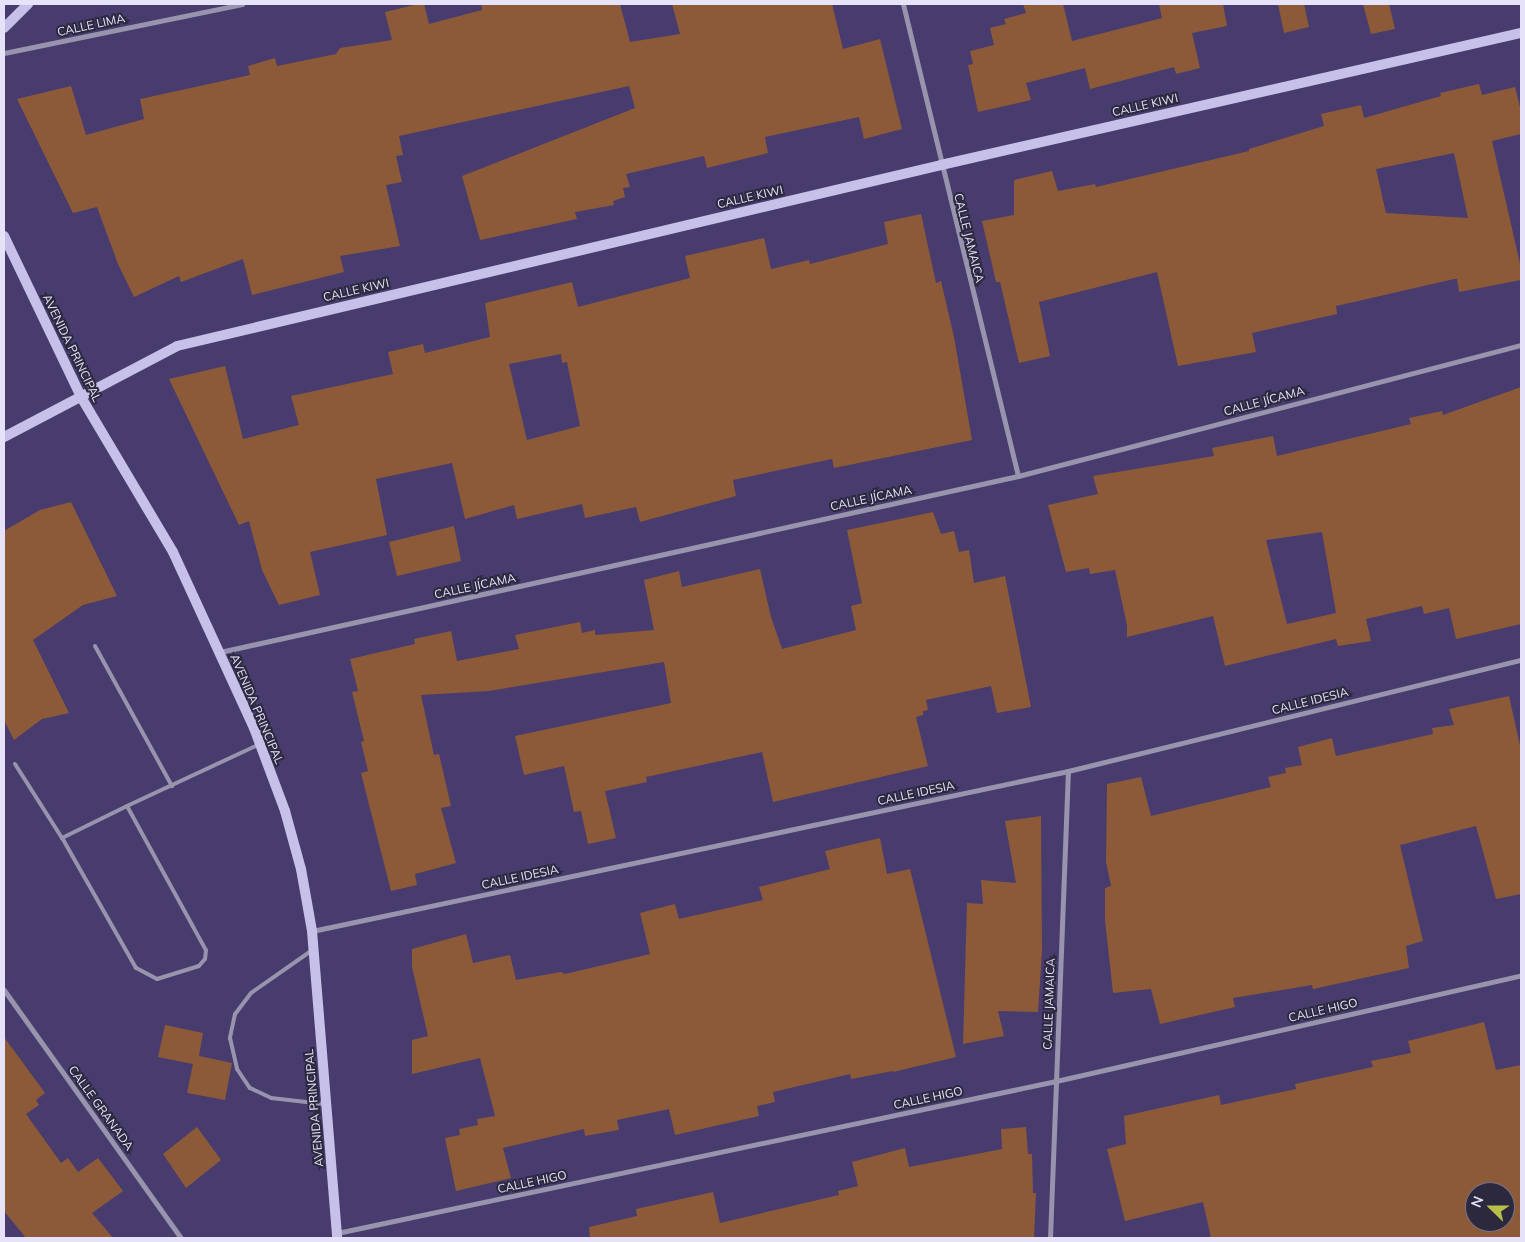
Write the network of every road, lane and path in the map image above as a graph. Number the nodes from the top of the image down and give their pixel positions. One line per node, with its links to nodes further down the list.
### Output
1 (28, 4): 4 (street)
2 (242, 4): 6 (street, CALLE LIMA)
3 (903, 4): 7 (street, CALLE JAMAICA)
4 (4, 28)
5 (1521, 33): 7 (street, CALLE KIWI)
6 (4, 53)
7 (941, 165): 10 (street, CALLE KIWI); 12 (street, CALLE JAMAICA)
8 (4, 236): 10 (street, AVENIDA PRINCIPAL)
9 (1521, 345): 12 (street, CALLE JÍCAMA)
10 (81, 397): 11 (street, CALLE KIWI); 14 (street, AVENIDA PRINCIPAL)
11 (4, 436)
12 (1018, 476): 14 (street, CALLE JÍCAMA)
13 (95, 646): 19 (lane)
14 (220, 652): 16 (street, AVENIDA PRINCIPAL)
15 (1521, 660): 18 (street, CALLE IDESIA)
16 (260, 744): 19 (lane); 22 (street, AVENIDA PRINCIPAL)
17 (15, 764): 21 (lane)
18 (1068, 771): 22 (street, CALLE IDESIA); 26 (street, CALLE JAMAICA)
19 (172, 786): 20 (lane)
20 (127, 806): 21 (lane); 21 (lane)
21 (62, 838)
22 (312, 931): 23 (street, AVENIDA PRINCIPAL)
23 (314, 949): 27 (street, AVENIDA PRINCIPAL); 27 (lane)
24 (1521, 975): 26 (street, CALLE HIGO)
25 (4, 990): 29 (street, CALLE GRANADA)
26 (1056, 1081): 28 (street, CALLE HIGO); 30 (street, CALLE JAMAICA)
27 (326, 1104): 28 (street, AVENIDA PRINCIPAL)
28 (337, 1236)
29 (181, 1238)
30 (1050, 1238)

